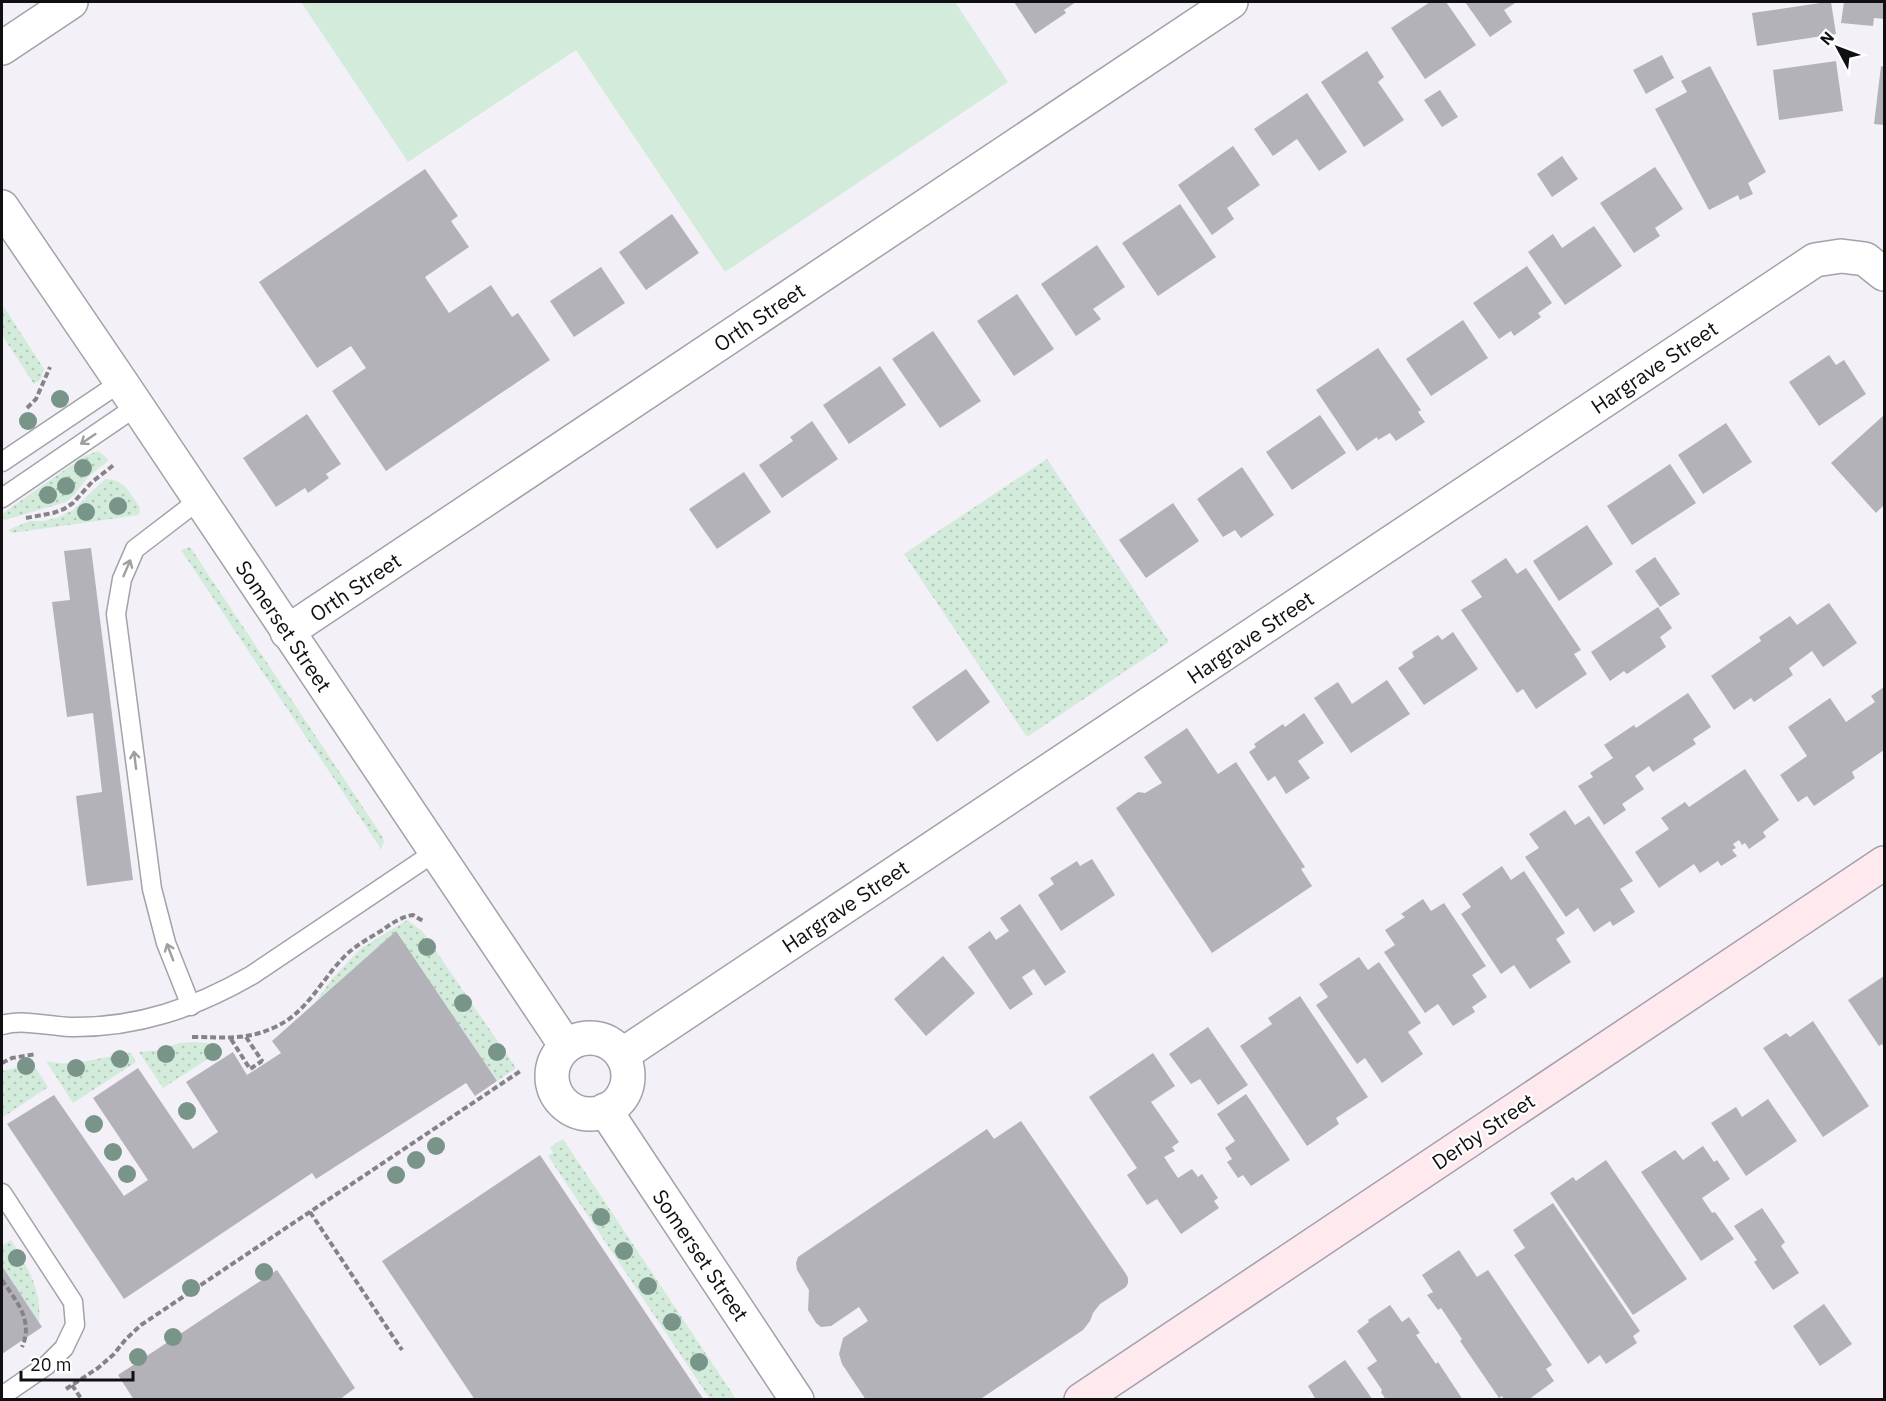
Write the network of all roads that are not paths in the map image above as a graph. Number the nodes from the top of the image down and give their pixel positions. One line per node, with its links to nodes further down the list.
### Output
1 (72, 2): 3 (street)
2 (1231, 2): 10 (street, Orth Street)
3 (2, 48)
4 (2, 207): 6 (street, Somerset Street)
5 (1884, 274): 16 (street, Hargrave Street)
6 (129, 394): 7 (lane); 8 (lane, one-way to 8); 9 (street, Somerset Street)
7 (2, 462)
8 (2, 498)
9 (199, 500): 10 (street, Somerset Street); 13 (lane, one-way to 9)
10 (287, 632): 11 (street, Somerset Street)
11 (435, 852): 13 (lane); 15 (street, Somerset Street)
12 (1884, 863): 21 (street, Derby Street)
13 (191, 1006): 14 (lane)
14 (2, 1025)
15 (566, 1046): 16 (street); 17 (street)
16 (622, 1055): 17 (street)
17 (605, 1110): 20 (street, Somerset Street)
18 (2, 1193): 19 (lane)
19 (2, 1396)
20 (797, 1400)
21 (1081, 1400)

